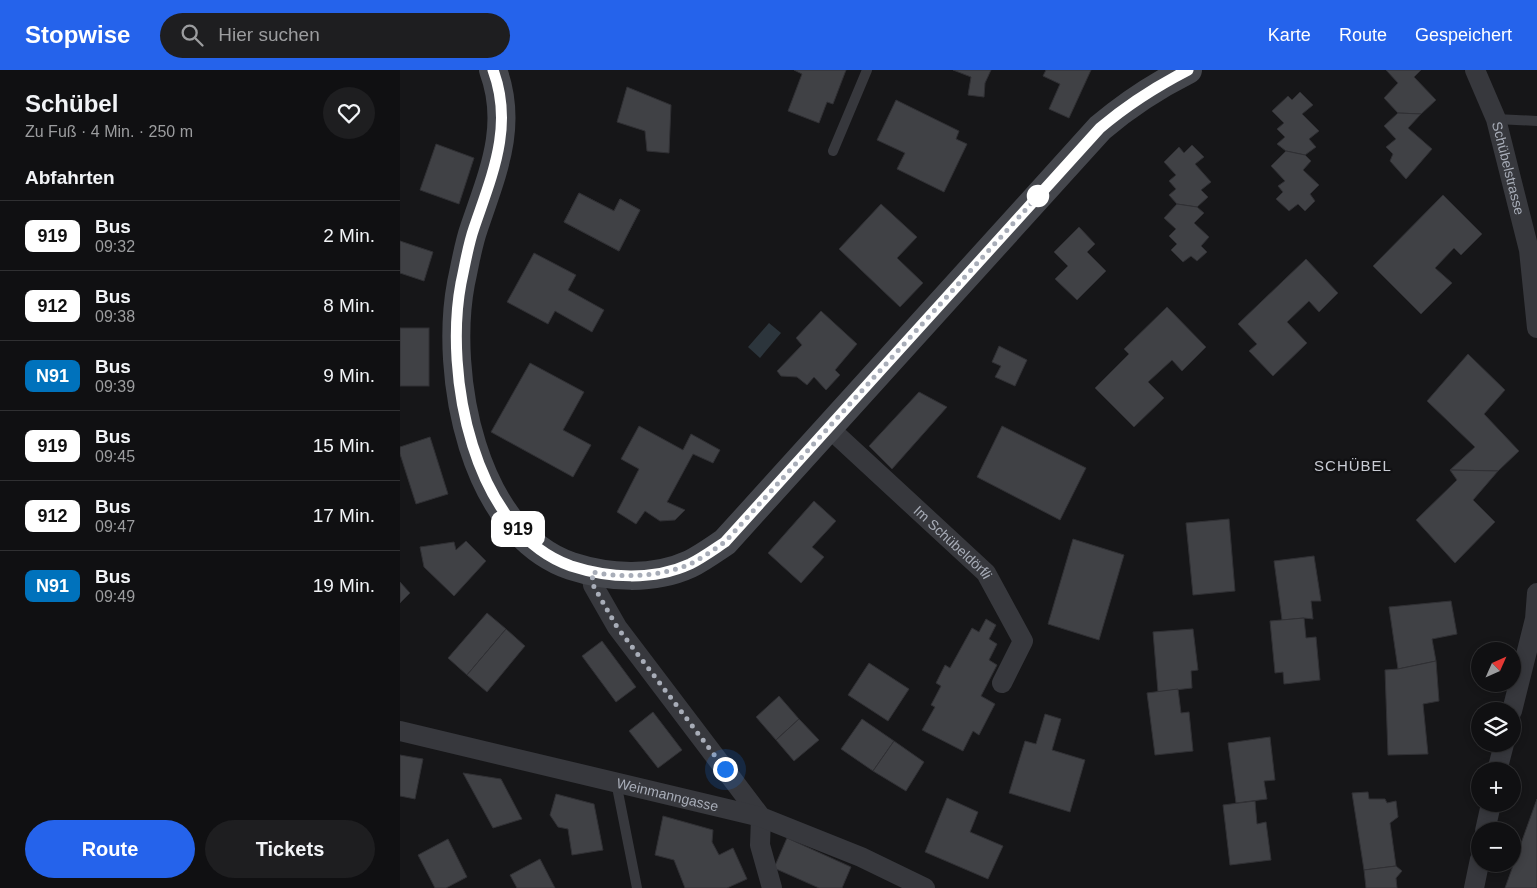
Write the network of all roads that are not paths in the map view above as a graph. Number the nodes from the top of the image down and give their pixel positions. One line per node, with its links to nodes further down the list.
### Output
1 (492, 70): 10 (main road)
2 (867, 70): 7 (lane)
3 (1188, 70): 9 (main road)
4 (1475, 70): 5 (street, Schübelstrasse)
5 (1496, 120): 6 (lane); 8 (street, Schübelstrasse)
6 (1537, 121)
7 (833, 151)
8 (1537, 328)
9 (828, 427): 10 (main road); 12 (street, Im Schübeldörfli)
10 (592, 572): 16 (street)
11 (1537, 593): 13 (street)
12 (1002, 683)
13 (1514, 702)
14 (400, 731): 15 (street, Weinmanngasse)
15 (616, 782): 16 (street, Weinmanngasse); 18 (lane)
16 (761, 817): 19 (street); 20 (street, Weinmanngasse)
17 (1477, 872): 21 (street)
18 (637, 888)
19 (772, 888)
20 (925, 888)
21 (1474, 888)

